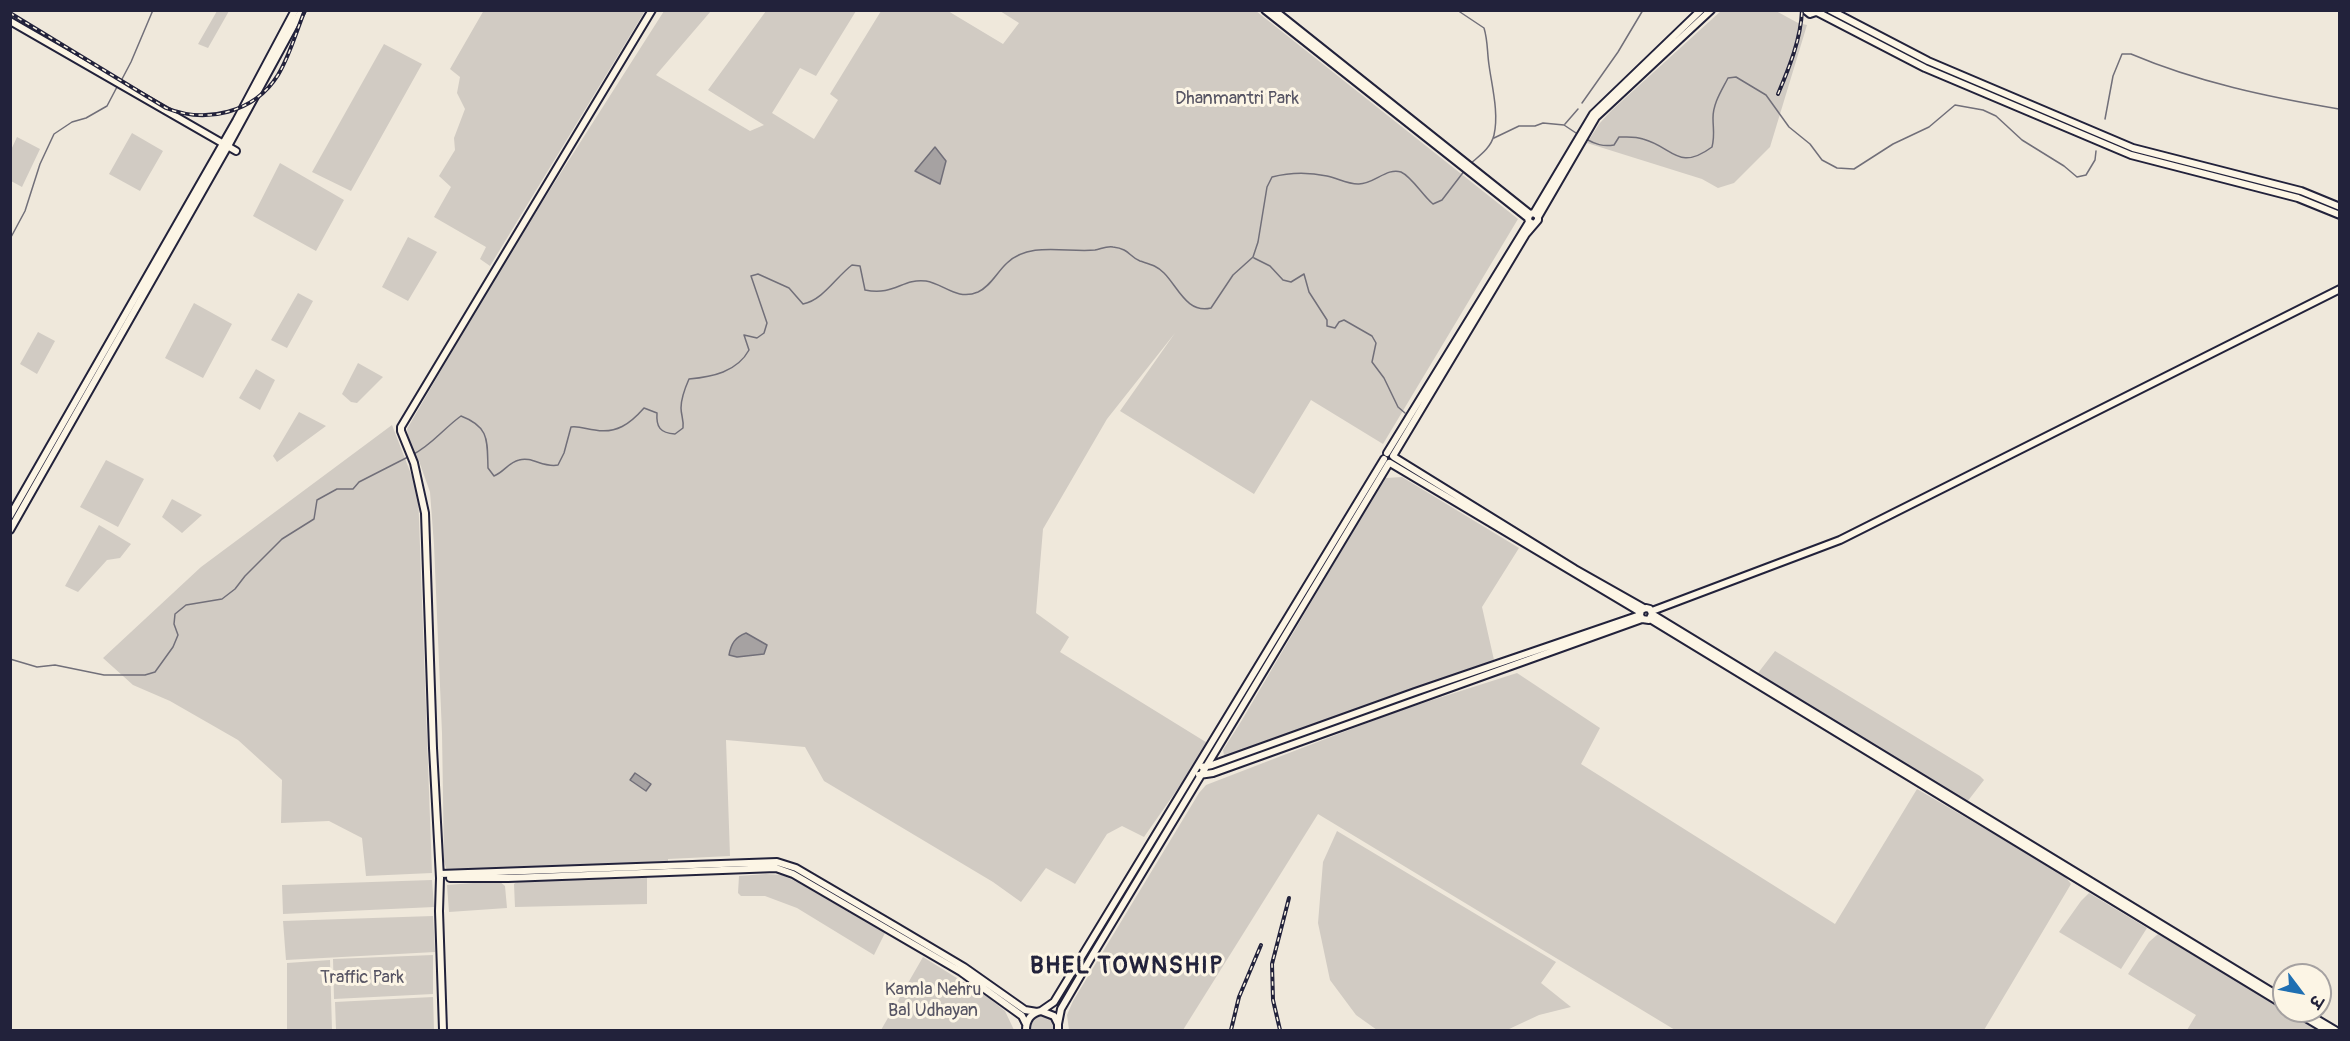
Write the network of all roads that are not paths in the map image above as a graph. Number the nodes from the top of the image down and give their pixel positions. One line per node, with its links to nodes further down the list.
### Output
1 (295, 10): 14 (main road)
2 (302, 10): 14 (main road)
3 (652, 10): 31 (main road)
4 (1265, 10): 11 (main road)
5 (1274, 10): 11 (main road)
6 (1701, 10): 13 (main road)
7 (1711, 10): 13 (main road)
8 (1805, 10): 10 (main road)
9 (1830, 10): 16 (main road)
10 (1818, 11): 17 (main road)
11 (1280, 19): 18 (main road)
12 (10, 21): 14 (main road)
13 (1586, 131): 18 (main road)
14 (226, 145): 15 (main road); 20 (main road)
15 (236, 151)
16 (2340, 207)
17 (2340, 215)
18 (1532, 218): 21 (main road)
19 (2340, 290): 25 (main road)
20 (117, 336): 22 (main road); 23 (main road)
21 (1390, 459): 24 (main road); 26 (main road)
22 (10, 516)
23 (10, 530)
24 (1641, 614): 25 (main road); 25 (main road); 27 (main road); 29 (main road)
25 (1651, 615): 32 (main road); 34 (main road)
26 (1229, 720): 27 (main road); 28 (main road)
27 (1205, 766): 28 (main road); 29 (main road)
28 (1196, 767): 30 (main road)
29 (1200, 775): 30 (main road); 37 (main road)
30 (1190, 776): 35 (main road)
31 (440, 876): 33 (main road); 38 (main road)
32 (2272, 992)
33 (996, 994): 35 (main road); 36 (main road)
34 (2272, 998)
35 (1039, 1011): 36 (main road); 37 (main road)
36 (1026, 1027)
37 (1058, 1027)
38 (443, 1030)

